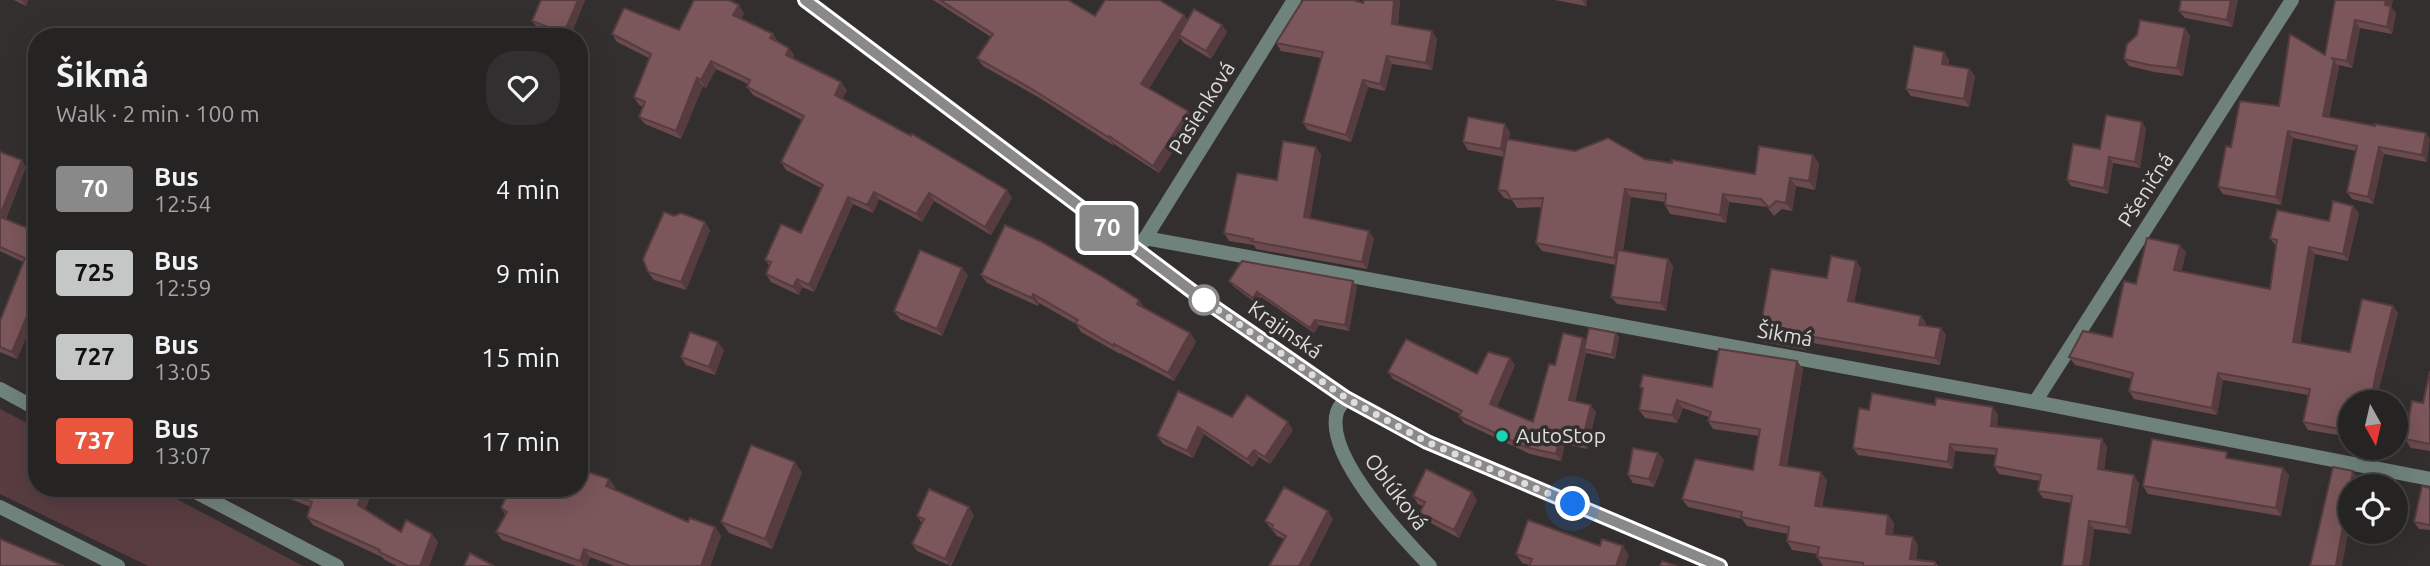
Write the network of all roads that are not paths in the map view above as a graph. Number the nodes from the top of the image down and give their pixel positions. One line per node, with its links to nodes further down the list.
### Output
1 (805, 0): 4 (street, Krajinská)
2 (1294, 0): 4 (street, Pasienková)
3 (2292, 0): 7 (street, Pšeničná)
4 (1141, 244): 6 (street, Krajinská); 7 (street, Šikmá)
5 (0, 389): 8 (street)
6 (1346, 398): 14 (street, Oblúková); 15 (street, Krajinská)
7 (2035, 402): 9 (street, Šikmá)
8 (28, 404)
9 (2430, 478)
10 (205, 497): 13 (street)
11 (0, 507): 12 (street)
12 (118, 566)
13 (337, 566)
14 (1430, 566)
15 (1720, 566)

